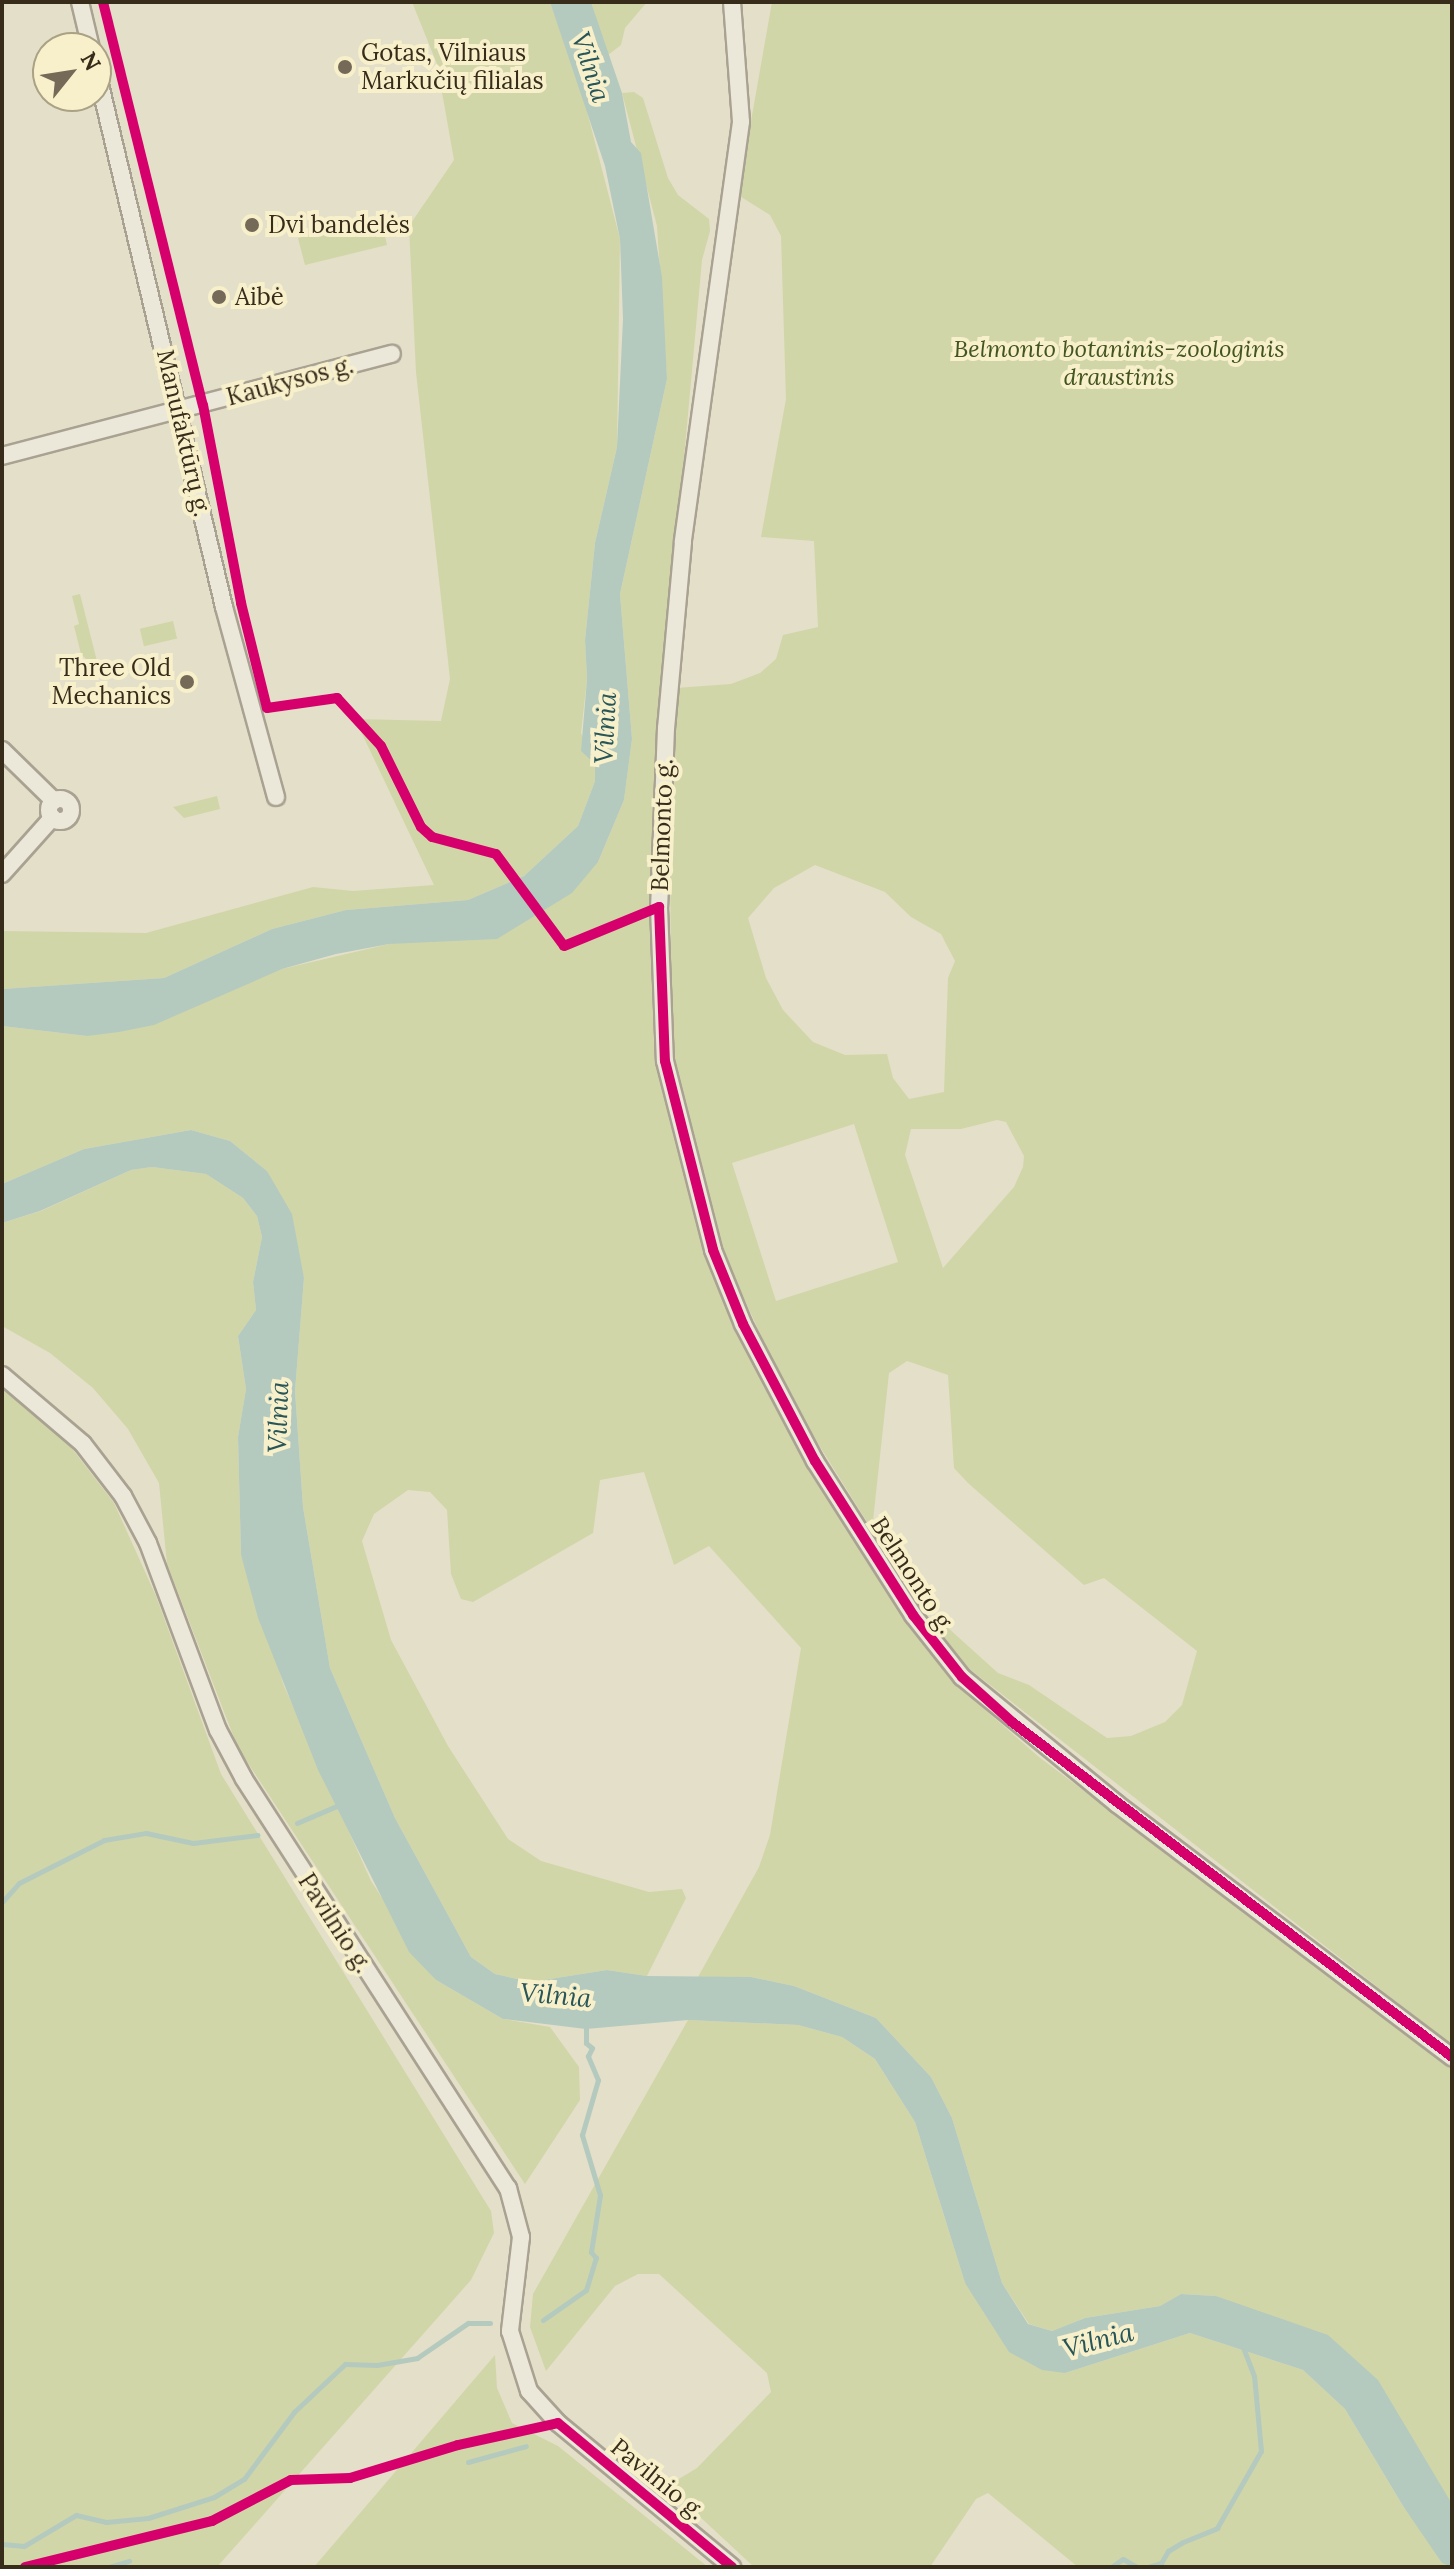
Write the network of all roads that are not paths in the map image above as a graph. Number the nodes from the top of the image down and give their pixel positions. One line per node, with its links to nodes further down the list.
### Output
1 (80, 2): 3 (street)
2 (732, 2): 12 (street, Belmonto g.)
3 (87, 32)
4 (107, 112): 6 (street, Manufaktūrų g.)
5 (392, 354): 6 (street, Kaukysos g.)
6 (180, 411): 7 (street, Kaukysos g.); 9 (street, Manufaktūrų g.)
7 (2, 456)
8 (2, 750): 10 (street)
9 (276, 797)
10 (2, 874)
11 (2, 1375): 13 (street, Pavilnio g.)
12 (1452, 2057)
13 (732, 2567)

